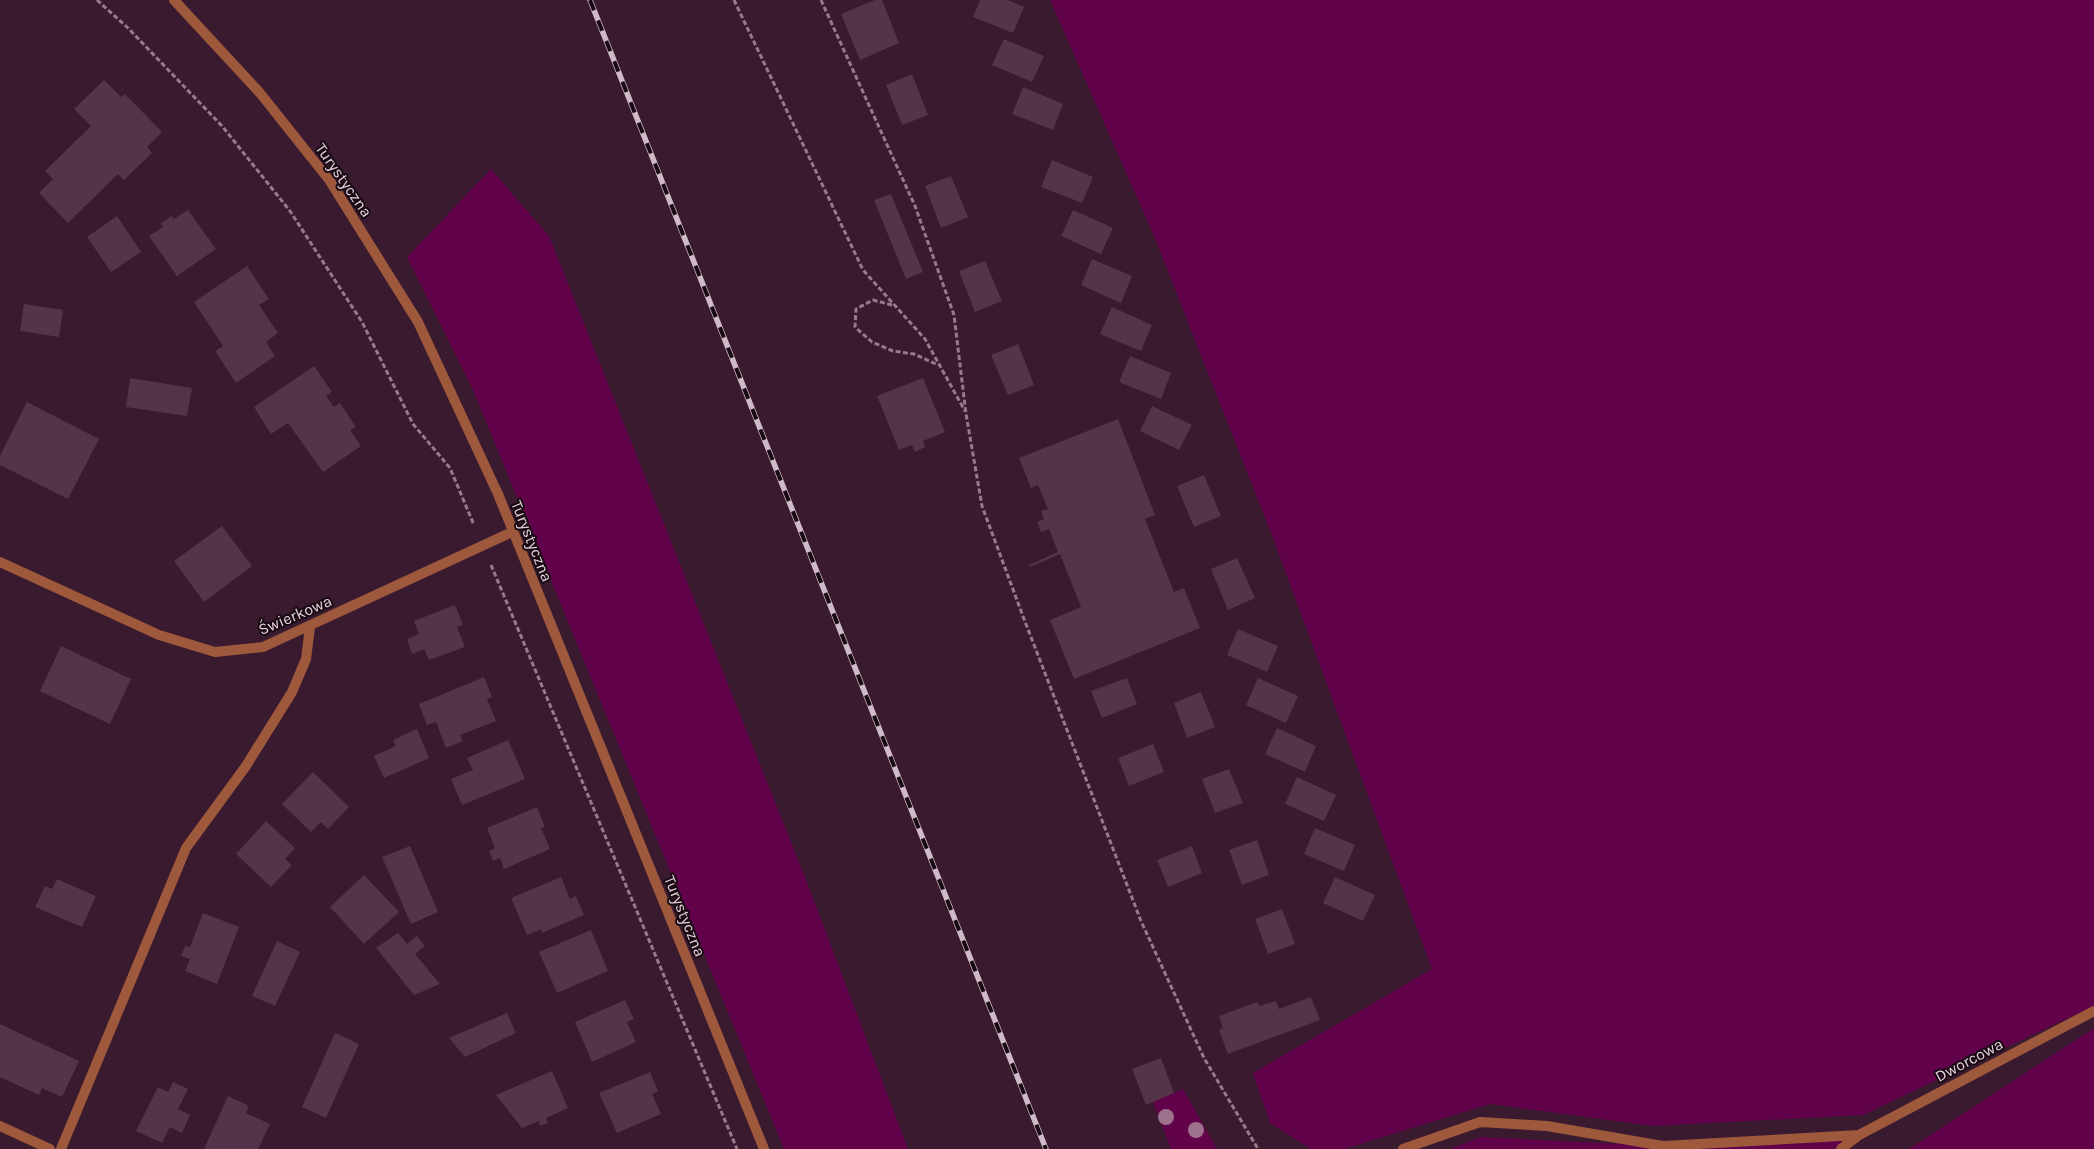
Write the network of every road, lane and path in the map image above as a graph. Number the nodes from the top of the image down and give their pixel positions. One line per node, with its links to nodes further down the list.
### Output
1 (174, 0): 7 (street, Turystyczna)
2 (734, 0): 4 (path)
3 (821, 0): 6 (path)
4 (893, 305): 5 (path); 5 (path)
5 (940, 366): 6 (path)
6 (966, 414): 17 (path)
7 (512, 532): 9 (street, Świerkowa); 16 (street, Turystyczna)
8 (0, 562): 9 (street, Świerkowa)
9 (310, 627): 15 (street)
10 (2094, 1010): 12 (street, Dworcowa)
11 (0, 1126): 14 (street)
12 (1859, 1135): 13 (street, Dworcowa); 19 (street, Dworcowa)
13 (1665, 1148): 18 (street, Dworcowa)
14 (50, 1149)
15 (61, 1149)
16 (764, 1149)
17 (1258, 1149)
18 (1403, 1149)
19 (1841, 1149)

